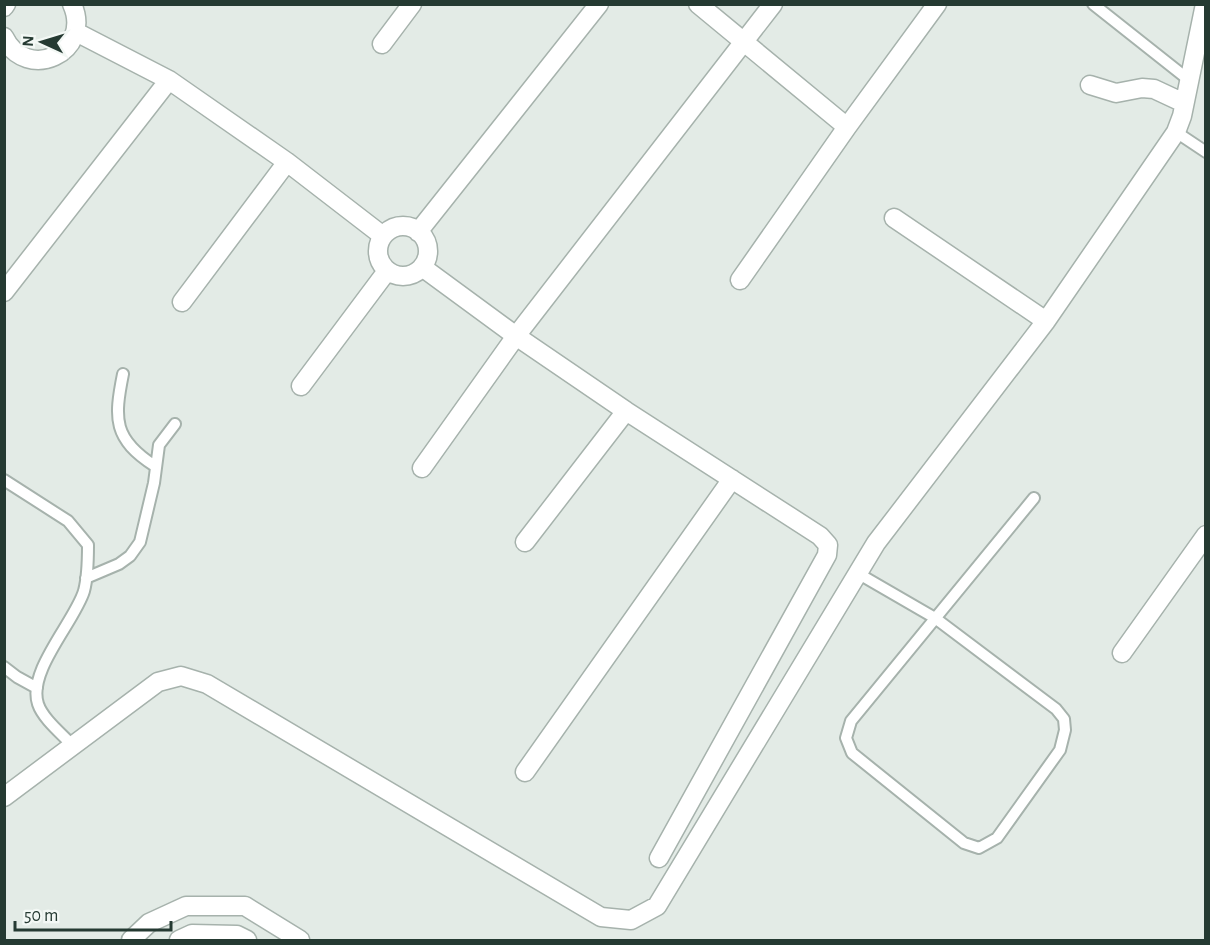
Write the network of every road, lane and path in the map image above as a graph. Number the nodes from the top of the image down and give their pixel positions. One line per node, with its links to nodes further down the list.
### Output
1 (72, 4): 9 (street)
2 (412, 4): 11 (street)
3 (599, 4): 23 (street)
4 (698, 4): 10 (street)
5 (773, 4): 10 (street)
6 (937, 4): 18 (street)
7 (1093, 4): 15 (lane)
8 (1205, 4): 13 (street)
9 (76, 32): 12 (street); 14 (street)
10 (743, 42): 18 (street); 31 (street)
11 (382, 44)
12 (7, 48)
13 (1199, 59): 15 (street)
14 (169, 80): 21 (street); 28 (street)
15 (1189, 80): 17 (street)
16 (1090, 85): 17 (street)
17 (1184, 103): 19 (street)
18 (847, 127): 27 (street)
19 (1176, 132): 20 (lane); 30 (street)
20 (1206, 152)
21 (287, 162): 24 (street); 29 (street)
22 (894, 218): 30 (street)
23 (418, 232): 24 (street); 25 (street)
24 (383, 236): 26 (street)
25 (422, 267): 26 (street); 31 (street)
26 (387, 271): 33 (street)
27 (740, 280)
28 (4, 292)
29 (182, 302)
30 (1046, 321): 43 (street)
31 (516, 336): 34 (street); 37 (street)
32 (123, 374): 36 (lane)
33 (301, 386)
34 (626, 411): 38 (street); 42 (street)
35 (175, 424): 36 (lane)
36 (155, 466): 44 (lane)
37 (422, 468)
38 (732, 479): 50 (street); 52 (street)
39 (4, 480): 44 (lane)
40 (1034, 498): 45 (lane)
41 (1206, 535): 46 (street)
42 (525, 542)
43 (859, 574): 45 (lane); 49 (street)
44 (86, 579): 48 (lane)
45 (935, 618): 45 (lane)
46 (1122, 653)
47 (4, 667): 48 (lane)
48 (37, 688): 49 (lane)
49 (73, 746): 51 (street)
50 (525, 772)
51 (4, 797)
52 (658, 858)
53 (131, 940): 56 (street)
54 (179, 940): 55 (street)
55 (247, 940)
56 (300, 940)

